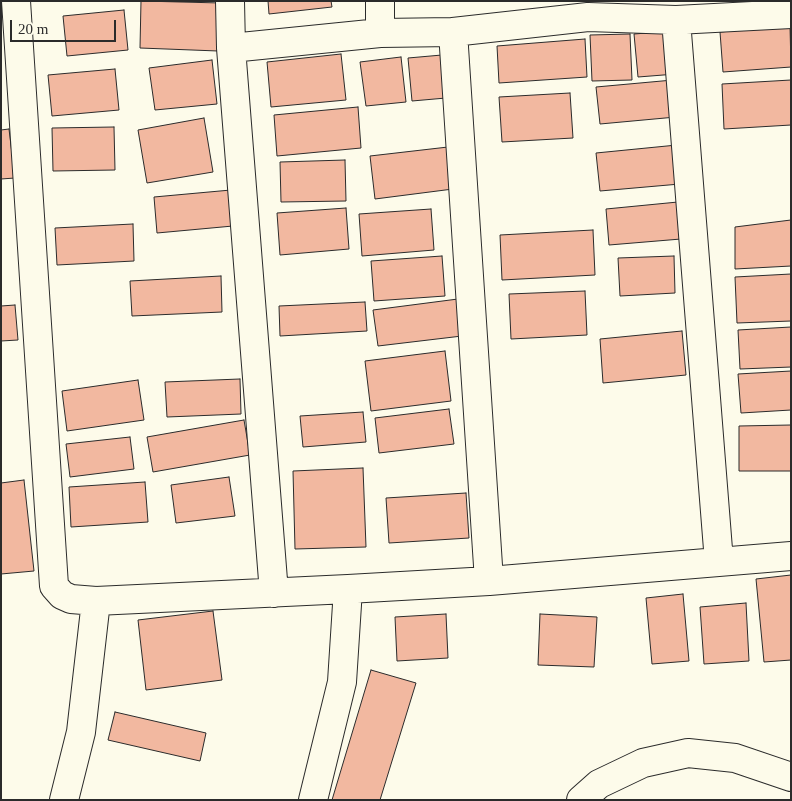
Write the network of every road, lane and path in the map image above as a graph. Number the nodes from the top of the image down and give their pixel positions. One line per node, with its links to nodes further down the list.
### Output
1 (16, 1): 15 (street)
2 (230, 1): 9 (street)
3 (380, 1): 8 (street)
4 (588, 9): 6 (street); 7 (street)
5 (791, 14): 6 (street)
6 (676, 20): 11 (street)
7 (453, 32): 8 (street); 12 (street)
8 (380, 33): 9 (street)
9 (231, 48): 14 (street)
10 (791, 556): 11 (street)
11 (719, 562): 12 (street)
12 (489, 581): 13 (street)
13 (348, 589): 14 (street); 18 (street)
14 (274, 593): 15 (street)
15 (96, 601): 17 (street)
16 (791, 777): 19 (street)
17 (64, 800)
18 (313, 800)
19 (581, 800)

